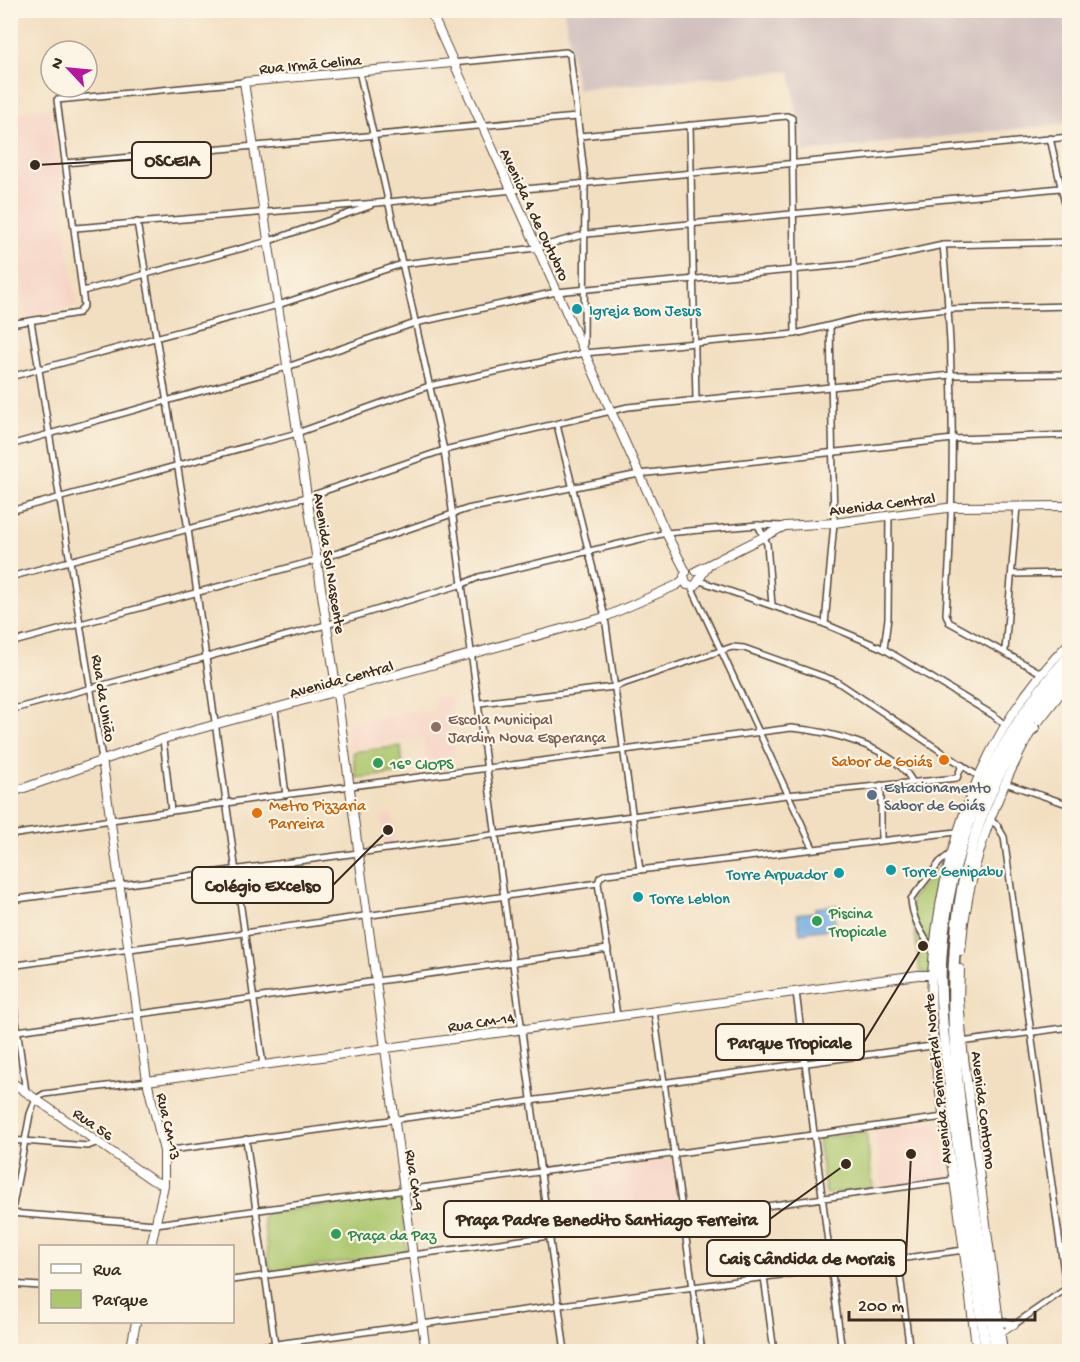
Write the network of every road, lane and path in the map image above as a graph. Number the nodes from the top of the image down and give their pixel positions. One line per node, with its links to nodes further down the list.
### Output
1 (430, 10): 2 (street, Avenida 4 de Outubro)
2 (452, 63): 3 (street, Rua Irmã Celina); 5 (street, Rua Irmã Celina); 6 (street, Avenida 4 de Outubro)
3 (359, 71): 4 (street, Rua Irmã Celina); 8 (street)
4 (244, 82): 12 (street, Avenida Sol Nascente); 13 (street, Rua Irmã Celina)
5 (577, 117): 6 (street); 9 (street)
6 (480, 125): 8 (street); 19 (street, Avenida 4 de Outubro)
7 (690, 125): 9 (street); 14 (street); 15 (street)
8 (373, 135): 12 (street); 20 (street)
9 (580, 136): 16 (street)
10 (1070, 136): 11 (street)
11 (1050, 138): 14 (street); 18 (street)
12 (254, 146): 13 (street); 23 (street, Avenida Sol Nascente)
13 (65, 163): 29 (street)
14 (794, 164): 15 (street); 25 (street)
15 (691, 172): 16 (street); 27 (street)
16 (585, 182): 19 (street); 30 (street)
17 (1070, 187): 18 (street)
18 (1061, 188): 25 (street); 28 (street)
19 (509, 189): 20 (street); 34 (street, Avenida 4 de Outubro)
20 (387, 200): 21 (street); 35 (street)
21 (377, 203): 22 (street); 24 (street)
22 (345, 206): 23 (street); 24 (street)
23 (264, 211): 26 (street); 31 (street, Avenida Sol Nascente)
24 (348, 214): 31 (street)
25 (794, 215): 27 (street); 36 (street)
26 (136, 222): 29 (street); 37 (street)
27 (692, 224): 30 (street); 38 (street)
28 (1070, 226)
29 (75, 228): 40 (street)
30 (586, 234): 34 (street); 39 (street)
31 (268, 241): 37 (street); 42 (street, Avenida Sol Nascente)
32 (1070, 242): 33 (street)
33 (943, 244): 36 (street); 44 (street)
34 (536, 248): 35 (street); 41 (street, Avenida 4 de Outubro)
35 (402, 264): 42 (street); 46 (street)
36 (794, 270): 38 (street); 49 (street)
37 (145, 274): 40 (street); 50 (street)
38 (693, 279): 39 (street); 51 (street)
39 (585, 289): 41 (street); 52 (street)
40 (83, 291): 45 (street)
41 (556, 292): 46 (street); 52 (street, Avenida 4 de Outubro)
42 (278, 305): 50 (street); 53 (street, Avenida Sol Nascente)
43 (1070, 306): 44 (street)
44 (949, 309): 48 (street); 56 (street)
45 (31, 321): 47 (street); 54 (street, Rua da União)
46 (415, 323): 53 (street); 58 (street)
47 (10, 324)
48 (830, 327): 49 (street); 59 (street)
49 (795, 334): 51 (street)
50 (156, 338): 54 (street); 61 (street)
51 (695, 343): 52 (street); 60 (street)
52 (584, 353): 58 (street); 62 (street, Avenida 4 de Outubro)
53 (288, 367): 61 (street); 64 (street, Avenida Sol Nascente)
54 (39, 369): 57 (street); 65 (street, Rua da União)
55 (1070, 374): 56 (street)
56 (952, 375): 59 (street); 67 (street)
57 (10, 377)
58 (429, 386): 64 (street); 69 (street)
59 (831, 387): 60 (street); 70 (street)
60 (696, 400): 62 (street)
61 (167, 402): 65 (street); 71 (street)
62 (611, 413): 63 (street); 72 (street, Avenida 4 de Outubro)
63 (556, 425): 69 (street); 73 (street)
64 (297, 433): 71 (street); 75 (street, Avenida Sol Nascente)
65 (50, 435): 68 (street); 74 (street, Rua da União)
66 (1070, 435): 67 (street)
67 (953, 439): 70 (street); 78 (street)
68 (10, 445)
69 (444, 450): 75 (street); 81 (street)
70 (833, 451): 72 (street); 82 (street)
71 (178, 466): 74 (street); 85 (street)
72 (639, 474): 73 (street); 86 (street, Avenida 4 de Outubro)
73 (572, 489): 81 (street); 88 (street)
74 (60, 497): 79 (street); 90 (street, Rua da União)
75 (307, 497): 85 (street); 89 (street, Avenida Sol Nascente)
76 (1017, 506): 77 (street, Avenida Central); 78 (street, Avenida Central); 92 (street)
77 (1070, 506)
78 (954, 507): 80 (street, Avenida Central); 107 (street)
79 (10, 511)
80 (889, 515): 82 (street, Avenida Central); 105 (street)
81 (453, 516): 89 (street); 96 (street)
82 (834, 523): 84 (street, Avenida Central); 101 (street)
83 (758, 525): 84 (street); 86 (street); 87 (street)
84 (785, 526): 87 (street, Avenida Central)
85 (188, 529): 90 (street); 97 (street)
86 (666, 533): 88 (street); 95 (street, Avenida 4 de Outubro)
87 (765, 535): 93 (street, Avenida Central); 98 (street)
88 (588, 552): 96 (street); 99 (street)
89 (316, 560): 97 (street); 102 (street, Avenida Sol Nascente)
90 (70, 561): 94 (street); 100 (street, Rua da União)
91 (1070, 573): 92 (street)
92 (1012, 574): 107 (street)
93 (699, 576): 95 (street); 95 (street, Avenida Central); 98 (street)
94 (10, 577)
95 (687, 581): 99 (street, Avenida Central); 106 (street)
96 (463, 584): 102 (street); 108 (street)
97 (197, 592): 100 (street); 110 (street)
98 (772, 605): 101 (street)
99 (604, 617): 108 (street, Avenida Central); 114 (street)
100 (80, 624): 104 (street); 115 (street, Rua da União)
101 (825, 624): 105 (street)
102 (326, 625): 110 (street); 116 (street, Avenida Sol Nascente)
103 (1070, 642): 112 (street, Avenida Contorno)
104 (10, 643)
105 (884, 649): 121 (street)
106 (720, 651): 114 (street); 123 (street); 129 (street)
107 (1005, 651): 112 (street)
108 (473, 655): 116 (street, Avenida Central); 117 (street)
109 (1070, 655): 182 (highway, Avenida Perimetral Norte)
110 (207, 657): 115 (street); 120 (street)
111 (1070, 669): 125 (highway, Avenida Perimetral Norte)
112 (1041, 673): 121 (street, Avenida Contorno)
113 (1070, 681): 122 (street, Avenida Contorno)
114 (614, 687): 117 (street); 126 (street)
115 (90, 688): 118 (street); 127 (street, Rua da União)
116 (337, 693): 119 (street, Avenida Central); 135 (street, Avenida Sol Nascente)
117 (480, 703): 130 (street)
118 (10, 710)
119 (275, 710): 120 (street, Avenida Central); 137 (street)
120 (216, 725): 124 (street, Avenida Central); 139 (street)
121 (1005, 725): 131 (street, Avenida Contorno)
122 (1034, 728): 125 (highway); 128 (street, Avenida Contorno)
123 (758, 732): 126 (street); 132 (street); 138 (street)
124 (163, 739): 127 (street, Avenida Central); 141 (street)
125 (1018, 739): 128 (highway); 160 (highway, Avenida Perimetral Norte)
126 (623, 750): 130 (street); 142 (street)
127 (102, 759): 136 (street, Avenida Central); 143 (street, Rua da União)
128 (1013, 764): 133 (street, Avenida Contorno)
129 (962, 765): 131 (street); 132 (street)
130 (488, 768): 135 (street); 146 (street)
131 (978, 776): 145 (street, Avenida Contorno)
132 (912, 781): 134 (street)
133 (1005, 783): 140 (street); 144 (street, Avenida Contorno)
134 (881, 785): 138 (street); 148 (street)
135 (350, 787): 137 (street); 150 (street, Avenida Sol Nascente)
136 (10, 793)
137 (286, 795): 139 (street)
138 (788, 795): 142 (street); 149 (street)
139 (227, 804): 141 (street); 152 (street)
140 (1070, 806)
141 (171, 811): 143 (street)
142 (632, 816): 146 (street); 153 (street)
143 (110, 820): 147 (street); 155 (street, Rua da União)
144 (990, 820): 158 (street, Avenida Contorno); 181 (street)
145 (956, 831): 148 (street); 151 (street, Avenida Contorno)
146 (497, 834): 150 (street); 156 (street)
147 (10, 835)
148 (881, 839): 149 (street)
149 (813, 848): 153 (street)
150 (358, 853): 152 (street); 159 (street, Avenida Sol Nascente)
151 (950, 854): 165 (street, Avenida Contorno); 165 (street)
152 (236, 869): 155 (street); 161 (street)
153 (640, 870): 154 (street)
154 (599, 880): 156 (street); 164 (street)
155 (119, 885): 157 (street); 163 (street, Rua da União)
156 (505, 896): 159 (street); 166 (street)
157 (10, 900)
158 (967, 902): 160 (highway); 167 (street, Avenida Contorno)
159 (367, 916): 161 (street); 171 (street, Avenida Sol Nascente)
160 (956, 920): 162 (highway, Avenida Perimetral Norte)
161 (245, 933): 163 (street); 173 (street)
162 (954, 937): 167 (highway); 182 (highway, Avenida Perimetral Norte)
163 (128, 949): 168 (street); 175 (street, Rua da União)
164 (608, 949): 166 (street); 176 (street)
165 (934, 952): 169 (street, Avenida Contorno)
166 (514, 962): 171 (street); 178 (street)
167 (960, 965): 182 (street, Avenida Contorno)
168 (10, 966)
169 (932, 975): 172 (street, Rua CM-14); 182 (street, Avenida Contorno)
170 (10, 978): 179 (street)
171 (376, 982): 173 (street); 183 (street, Avenida Sol Nascente)
172 (795, 992): 174 (street, Rua CM-14); 184 (street)
173 (254, 999): 175 (street); 185 (street)
174 (654, 1011): 176 (street, Rua CM-14); 188 (street)
175 (137, 1015): 179 (street); 187 (street, Rua da União)
176 (617, 1016): 178 (street, Rua CM-14)
177 (1070, 1028): 181 (street)
178 (523, 1029): 183 (street, Rua CM-14); 191 (street)
179 (18, 1031): 180 (street); 189 (street)
180 (10, 1032)
181 (1030, 1032): 182 (street); 223 (street)
182 (949, 1044): 184 (street); 192 (street, Avenida Contorno); 226 (street, Avenida Contorno); 230 (highway, Avenida Perimetral Norte); 232 (highway, Avenida Perimetral Norte)
183 (385, 1048): 185 (street, Rua CM-14); 193 (street, Rua CM-9)
184 (805, 1064): 188 (street); 194 (street)
185 (263, 1065): 187 (street, Rua CM-14)
186 (10, 1081): 189 (street, Rua 56)
187 (147, 1081): 190 (street, Rua CM-14); 199 (street, Rua CM-13)
188 (664, 1083): 191 (street); 200 (street)
189 (26, 1092): 190 (street, Rua 56)
190 (36, 1099): 197 (street); 198 (street, Rua 56)
191 (532, 1101): 193 (street); 201 (street)
192 (945, 1117): 194 (street); 202 (street, Avenida Contorno)
193 (395, 1119): 195 (street); 204 (street, Rua CM-9)
194 (814, 1135): 200 (street); 205 (street)
195 (246, 1139): 199 (street); 206 (street)
196 (10, 1140): 197 (street)
197 (25, 1141): 198 (street); 207 (street)
198 (98, 1142): 203 (street, Rua 56)
199 (164, 1150): 203 (street, Rua CM-13)
200 (674, 1154): 201 (street); 208 (street)
201 (542, 1172): 204 (street); 211 (street)
202 (954, 1180): 205 (street); 213 (street, Avenida Contorno)
203 (164, 1185): 210 (street, Rua CM-13)
204 (404, 1190): 206 (street); 214 (street, Rua CM-9)
205 (822, 1198): 208 (street); 216 (street)
206 (256, 1210): 210 (street); 217 (street)
207 (11, 1213): 209 (street); 210 (street)
208 (683, 1217): 211 (street); 222 (street)
209 (10, 1221)
210 (156, 1224): 212 (street, Rua CM-13)
211 (550, 1236): 214 (street); 224 (street)
212 (151, 1245)
213 (963, 1250): 215 (street); 242 (street, Avenida Contorno)
214 (413, 1255): 217 (street); 228 (street, Rua CM-9)
215 (898, 1260): 216 (street); 241 (street)
216 (831, 1268): 218 (street); 240 (street)
217 (265, 1275): 219 (street); 231 (street)
218 (764, 1277): 222 (street); 239 (street)
219 (234, 1280)
220 (10, 1284): 221 (street)
221 (39, 1286)
222 (693, 1287): 224 (street); 238 (street)
223 (1068, 1289): 225 (street); 229 (street)
224 (559, 1305): 228 (street); 237 (street)
225 (1070, 1316)
226 (999, 1321): 229 (street); 230 (street, Avenida Contorno)
227 (136, 1323): 233 (street)
228 (422, 1324): 231 (street); 236 (street, Rua CM-9)
229 (1014, 1325): 230 (street)
230 (997, 1337): 232 (street); 243 (highway, Avenida Perimetral Norte); 244 (street, Avenida Contorno)
231 (275, 1343): 234 (street); 235 (street)
232 (986, 1351)
233 (130, 1352)
234 (218, 1352)
235 (276, 1352)
236 (426, 1352)
237 (566, 1352)
238 (702, 1352)
239 (774, 1352)
240 (842, 1352)
241 (910, 1352)
242 (977, 1352)
243 (996, 1352)
244 (1003, 1352)

